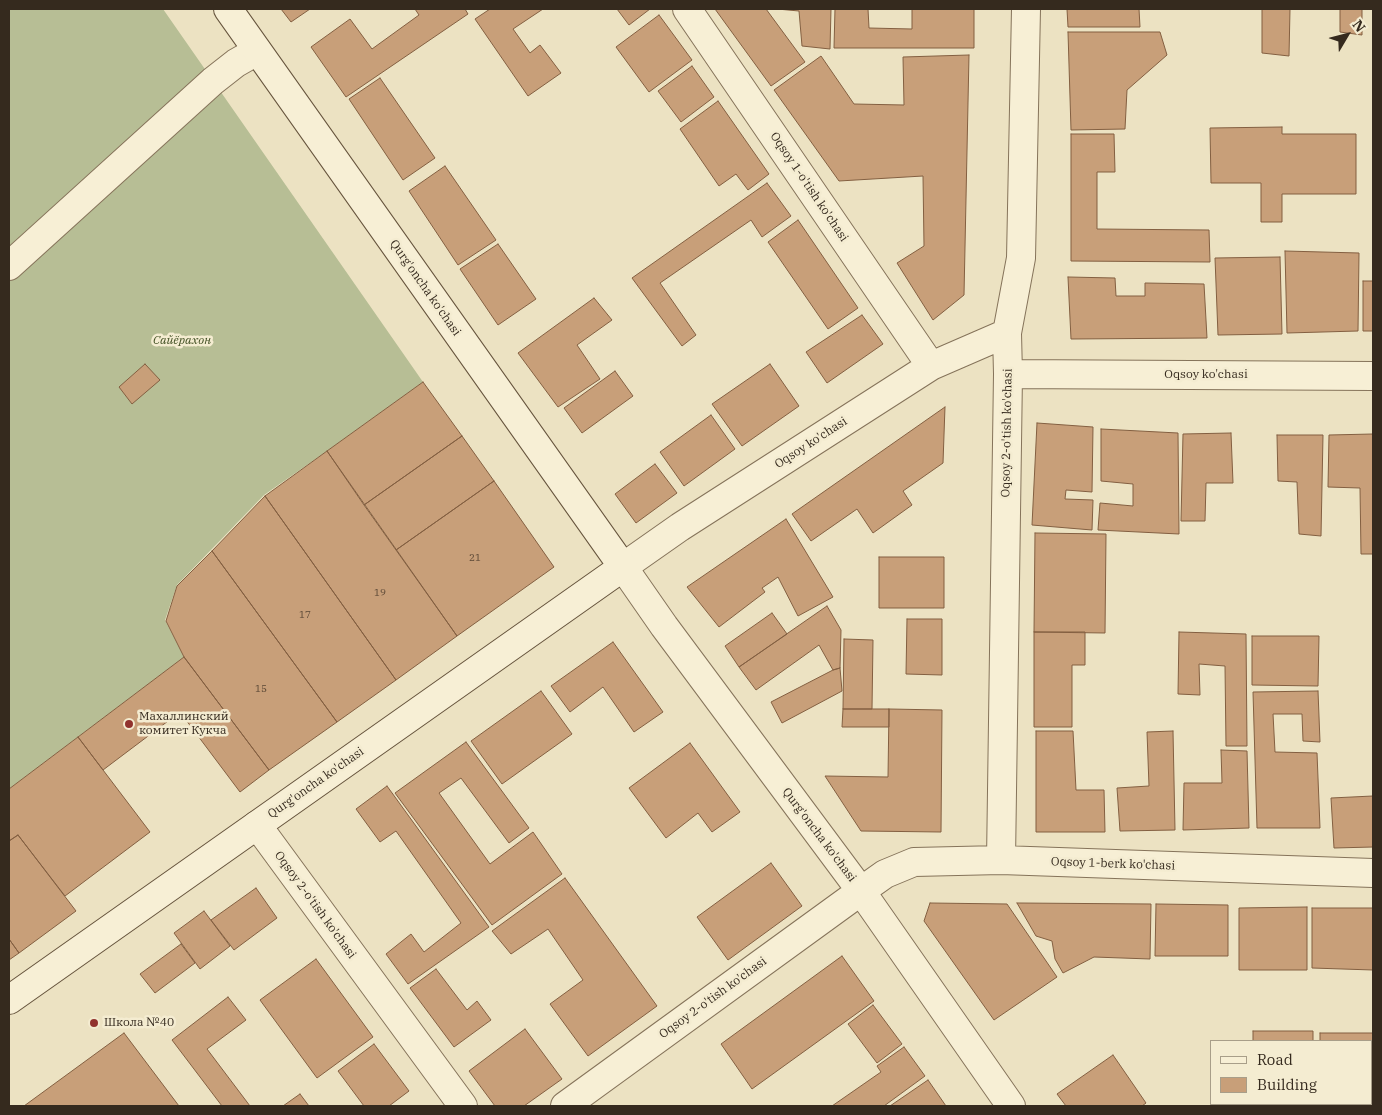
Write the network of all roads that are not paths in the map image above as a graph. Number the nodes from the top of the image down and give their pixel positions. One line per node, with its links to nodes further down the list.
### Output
1 (228, 9): 4 (street, Qurg'oncha ko'chasi)
2 (686, 9): 7 (street, Oqsoy 1-o'tish ko'chasi)
3 (1026, 9): 6 (street, Oqsoy 2-o'tish ko'chasi)
4 (257, 51): 5 (street); 10 (street, Qurg'oncha ko'chasi)
5 (9, 266)
6 (1007, 333): 7 (street, Oqsoy ko'chasi); 8 (street, Oqsoy 2-o'tish ko'chasi)
7 (931, 366): 10 (street, Oqsoy ko'chasi)
8 (1008, 374): 9 (street, Oqsoy ko'chasi); 12 (street, Oqsoy 2-o'tish ko'chasi)
9 (1373, 376)
10 (623, 567): 11 (street, Qurg'oncha ko'chasi); 14 (street, Qurg'oncha ko'chasi)
11 (256, 825): 15 (street, Qurg'oncha ko'chasi); 16 (street, Oqsoy 2-o'tish ko'chasi)
12 (1001, 860): 13 (street, Oqsoy 1-berk ko'chasi); 14 (street, Oqsoy 1-berk ko'chasi)
13 (1373, 873)
14 (861, 891): 17 (street, Oqsoy 2-o'tish ko'chasi); 18 (street, Qurg'oncha ko'chasi)
15 (9, 1000)
16 (463, 1106)
17 (565, 1106)
18 (1011, 1106)

